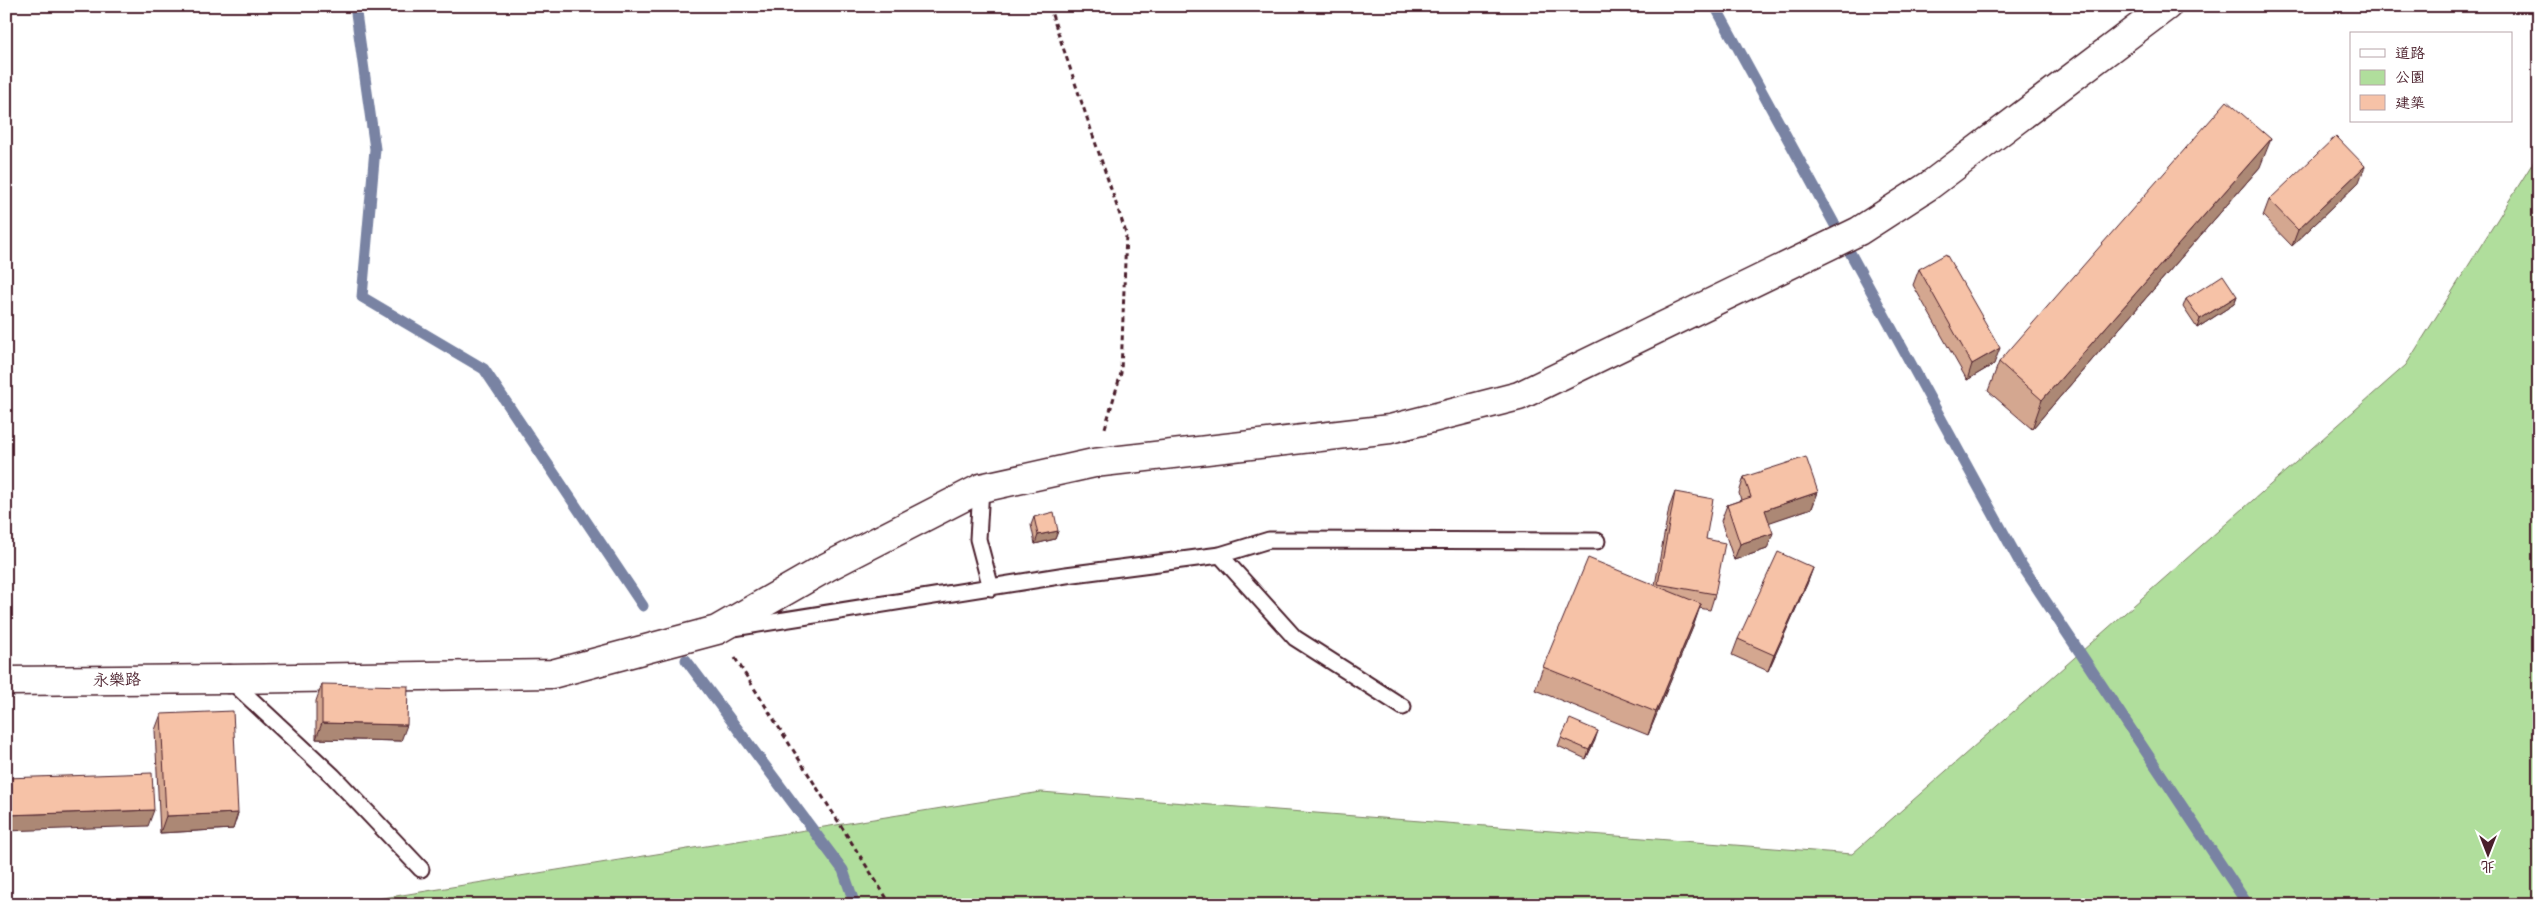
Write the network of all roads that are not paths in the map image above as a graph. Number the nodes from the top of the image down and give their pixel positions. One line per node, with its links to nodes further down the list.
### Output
1 (2167, 6): 2 (street, 永樂路)
2 (981, 488): 5 (lane); 6 (street, 永樂路)
3 (1597, 541): 4 (lane)
4 (1220, 555): 5 (lane); 9 (lane)
5 (991, 588): 6 (lane)
6 (717, 630): 7 (street, 永樂路)
7 (229, 678): 8 (street, 永樂路); 10 (lane)
8 (6, 681)
9 (1403, 707)
10 (421, 869)

